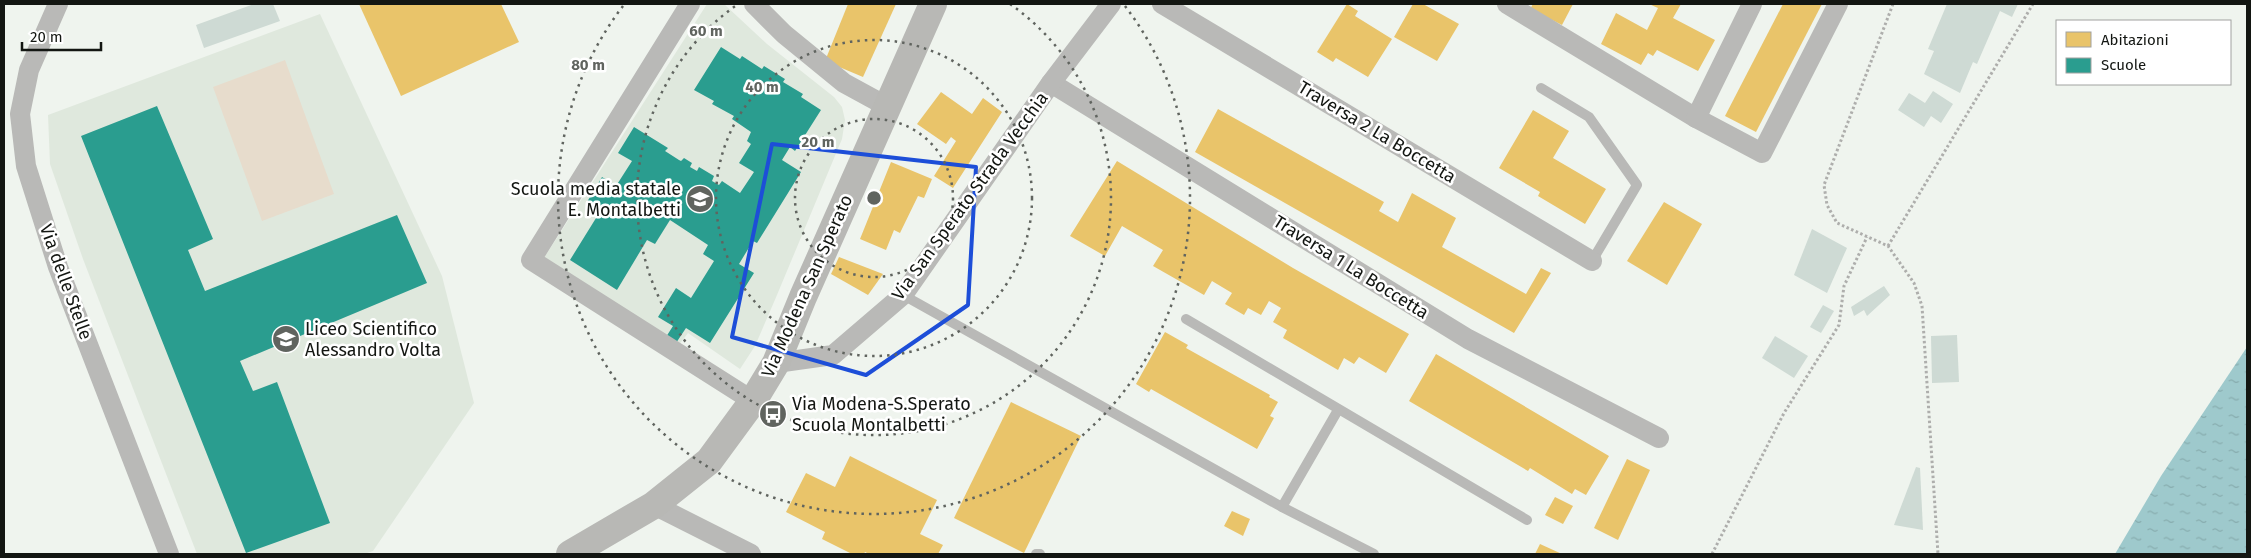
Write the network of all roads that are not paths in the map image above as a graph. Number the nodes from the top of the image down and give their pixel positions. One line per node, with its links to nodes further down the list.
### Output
1 (58, 4): 24 (street, Via delle Stelle)
2 (690, 4): 18 (street)
3 (754, 4): 12 (street)
4 (933, 4): 12 (street, Via Modena San Sperato)
5 (1111, 4): 10 (street, Via San Sperato Strada Vecchia)
6 (1162, 4): 14 (street, Traversa 2 La Boccetta)
7 (1507, 4): 13 (street)
8 (1752, 4): 13 (street)
9 (1838, 4): 13 (street)
10 (1051, 83): 15 (street, Via San Sperato Strada Vecchia); 20 (street, Traversa 1 La Boccetta)
11 (1541, 88): 14 (lane)
12 (888, 107): 17 (street, Via Modena San Sperato)
13 (1696, 118)
14 (1592, 261)
15 (904, 295): 17 (street, Via San Sperato Strada Vecchia); 22 (lane)
16 (1186, 319): 19 (lane)
17 (776, 362): 18 (street, Via Modena San Sperato)
18 (753, 400): 21 (street, Via Modena San Sperato)
19 (1338, 410): 22 (lane); 23 (lane)
20 (1659, 438)
21 (654, 505): 25 (street, Via Modena San Sperato); 26 (street)
22 (1282, 507): 29 (lane)
23 (1527, 520)
24 (169, 554)
25 (570, 554)
26 (751, 554)
27 (1036, 554): 28 (lane)
28 (1040, 554)
29 (1374, 554)

